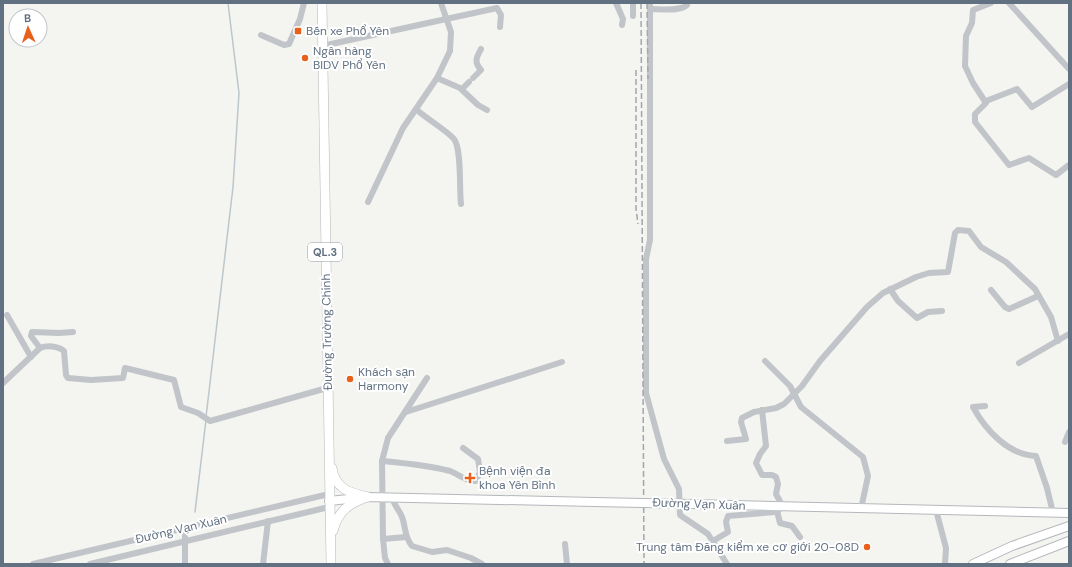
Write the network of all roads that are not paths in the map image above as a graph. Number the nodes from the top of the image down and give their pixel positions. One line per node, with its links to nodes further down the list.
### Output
1 (304, 3): 14 (street)
2 (322, 3): 15 (highway, Đường Trường Chinh / QL.3)
3 (441, 3): 11 (street)
4 (616, 3): 12 (street)
5 (633, 3): 10 (street)
6 (992, 3): 21 (street)
7 (1009, 3): 17 (street)
8 (687, 5): 9 (street)
9 (650, 6): 70 (street)
10 (633, 16)
11 (447, 20): 13 (street); 15 (street); 18 (street)
12 (622, 26)
13 (500, 28)
14 (261, 35)
15 (322, 46): 42 (highway, Đường Trường Chinh / QL.3)
16 (481, 48): 20 (street)
17 (1069, 69)
18 (437, 78): 20 (street); 22 (street)
19 (1069, 84): 21 (street)
20 (462, 89): 23 (street)
21 (986, 101): 24 (street)
22 (417, 110): 25 (street); 26 (street)
23 (487, 110)
24 (1068, 168)
25 (368, 202)
26 (461, 204)
27 (890, 289): 29 (street); 30 (street); 43 (street)
28 (991, 290): 29 (street)
29 (1038, 296): 34 (street)
30 (942, 311)
31 (7, 315): 36 (street)
32 (73, 332): 35 (street)
33 (1069, 334): 34 (street)
34 (1058, 341): 39 (street)
35 (40, 348): 36 (street); 42 (street)
36 (30, 357): 41 (street)
37 (765, 361): 43 (street)
38 (562, 362): 46 (street)
39 (1019, 363)
40 (427, 378): 46 (street)
41 (3, 383)
42 (327, 388): 51 (highway, Đường Trường Chinh / QL.3)
43 (794, 394): 45 (street); 58 (street)
44 (985, 406): 60 (street)
45 (762, 410): 48 (street); 57 (street)
46 (406, 412): 52 (street)
47 (1069, 432): 49 (street)
48 (727, 441)
49 (1065, 442)
50 (463, 448): 52 (street)
51 (329, 451): 53 (highway); 56 (highway, Đường Trường Chinh / QL.3)
52 (382, 461): 54 (street)
53 (368, 497): 54 (main road, Đường Vạn Xuân); 56 (main road, Đường Vạn Xuân); 68 (highway)
54 (382, 497): 55 (main road, Đường Vạn Xuân); 67 (street)
55 (392, 497): 57 (main road, Đường Vạn Xuân, bridge); 65 (street)
56 (329, 501): 62 (street, Đường Vạn Xuân); 64 (street, Đường Vạn Xuân); 68 (highway, Đường Trường Chinh / QL.3)
57 (780, 509): 58 (main road, Đường Vạn Xuân); 66 (street); 70 (street)
58 (861, 509): 59 (main road, Đường Vạn Xuân)
59 (936, 510): 60 (main road, Đường Vạn Xuân); 82 (street)
60 (1054, 513): 61 (main road, Đường Vạn Xuân)
61 (1069, 513)
62 (268, 521): 69 (street, Đường Vạn Xuân); 76 (street)
63 (1069, 526): 83 (main road)
64 (185, 528): 69 (street); 73 (street, Đường Vạn Xuân)
65 (406, 537): 67 (street); 79 (street)
66 (800, 537)
67 (383, 539): 78 (street)
68 (330, 540): 77 (highway, Đường Trường Chinh / QL.3)
69 (186, 541): 74 (street, Đường Vạn Xuân); 75 (street)
70 (713, 541): 81 (street)
71 (1069, 541): 84 (main road)
72 (565, 544): 80 (street)
73 (33, 564)
74 (90, 564)
75 (184, 564)
76 (263, 564)
77 (331, 564)
78 (388, 564)
79 (482, 564)
80 (567, 564)
81 (727, 564)
82 (945, 564)
83 (973, 564)
84 (1010, 564)

